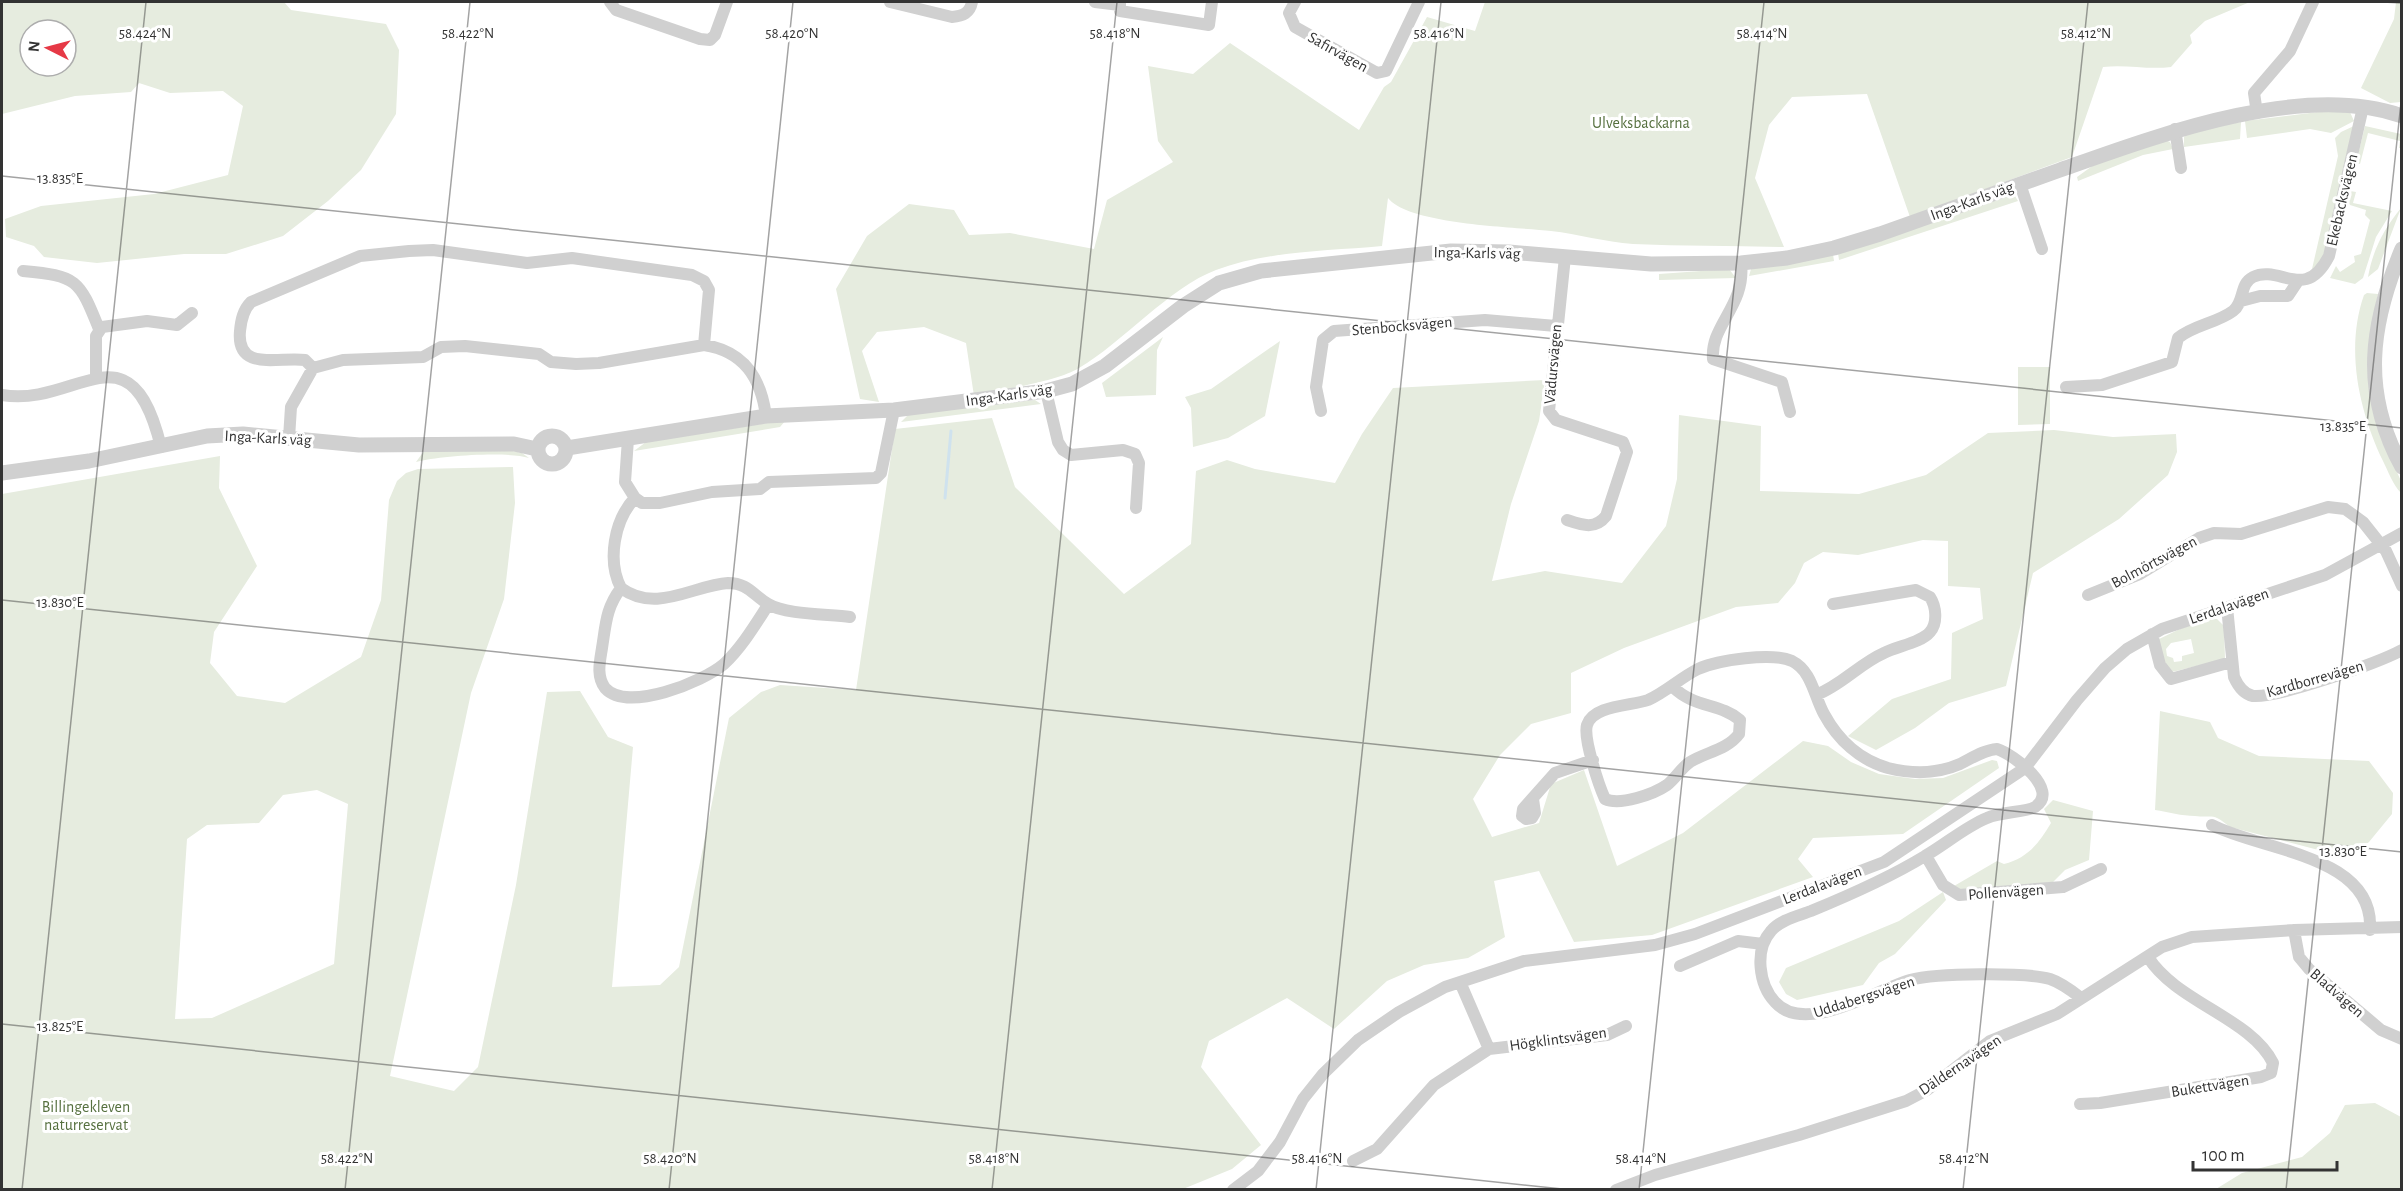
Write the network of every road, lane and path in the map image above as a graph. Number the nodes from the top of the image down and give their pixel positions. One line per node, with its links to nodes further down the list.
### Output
1 (610, 2): 2 (street)
2 (727, 2)
3 (890, 2): 4 (street)
4 (972, 2)
5 (1095, 2): 10 (street)
6 (1212, 2): 10 (street)
7 (1295, 2): 8 (street, Safirvägen)
8 (1419, 2)
9 (2313, 2): 12 (street)
10 (1120, 3)
11 (2363, 107): 12 (street, Inga-Karls väg); 13 (street, Inga-Karls väg); 22 (street, Ekebacksvägen)
12 (2257, 113): 14 (street, Inga-Karls väg)
13 (2402, 117)
14 (2175, 129): 15 (street); 16 (street, Inga-Karls väg)
15 (2181, 168)
16 (2020, 184): 17 (street); 20 (street, Inga-Karls väg)
17 (2042, 249)
18 (2402, 249): 40 (street)
19 (1564, 257): 20 (street, Inga-Karls väg); 25 (street, Vädursvägen); 31 (street, Inga-Karls väg)
20 (1741, 263): 35 (street)
21 (23, 271): 26 (street)
22 (2298, 281): 23 (street, Ekebacksvägen); 23 (street)
23 (2241, 301): 30 (street)
24 (192, 313): 26 (street)
25 (1556, 326): 34 (street, Stenbocksvägen); 44 (street, Vädursvägen)
26 (99, 329): 29 (street)
27 (704, 345): 28 (street); 28 (street); 36 (street)
28 (313, 368): 37 (street)
29 (96, 377): 32 (street); 39 (street)
30 (2066, 387)
31 (1046, 391): 33 (street, Inga-Karls väg); 43 (street)
32 (2, 395)
33 (894, 410): 36 (street, Inga-Karls väg); 42 (street)
34 (1321, 411)
35 (1790, 412)
36 (766, 416): 38 (street, Inga-Karls väg)
37 (289, 438): 38 (street, Inga-Karls väg); 39 (street, Inga-Karls väg)
38 (628, 439): 42 (street)
39 (161, 447): 41 (street, Inga-Karls väg)
40 (2402, 467)
41 (2, 473)
42 (635, 498): 48 (street)
43 (1136, 508)
44 (1567, 520)
45 (2402, 533): 46 (street, Lerdalavägen)
46 (2381, 545): 47 (street); 49 (street, Bolmörtsvägen); 52 (street, Lerdalavägen)
47 (2402, 585)
48 (621, 588): 51 (street); 51 (street)
49 (2088, 595)
50 (1833, 604): 58 (street)
51 (768, 605): 53 (street)
52 (2227, 607): 54 (street, Lerdalavägen); 56 (street, Kardborrevägen)
53 (850, 617)
54 (2152, 634): 56 (street); 60 (street, Lerdalavägen)
55 (2402, 650): 56 (street, Kardborrevägen)
56 (2231, 662)
57 (1673, 687): 58 (street); 59 (street); 59 (street)
58 (1816, 695): 60 (street)
59 (1593, 760): 61 (street)
60 (2025, 768): 63 (street); 71 (street, Lerdalavägen)
61 (1533, 799)
62 (2212, 825): 67 (street)
63 (1926, 856): 64 (street, Pollenvägen); 68 (street)
64 (2102, 869)
65 (2402, 927): 67 (street, Däldernavägen)
66 (2294, 930): 67 (street, Däldernavägen); 69 (street, Däldernavägen); 74 (street, Bladvägen)
67 (2370, 930)
68 (1763, 944): 70 (street); 72 (street, Uddabergsvägen)
69 (2148, 957): 72 (street, Däldernavägen); 76 (street, Bukettvägen)
70 (1680, 966)
71 (1460, 982): 75 (street, Högklintsvägen); 78 (street, Lerdalavägen)
72 (2081, 998): 79 (street, Däldernavägen)
73 (1626, 1026): 75 (street, Högklintsvägen)
74 (2402, 1039)
75 (1490, 1049): 77 (street, Högklintsvägen)
76 (2080, 1104)
77 (1353, 1161)
78 (1235, 1189)
79 (1616, 1190)

